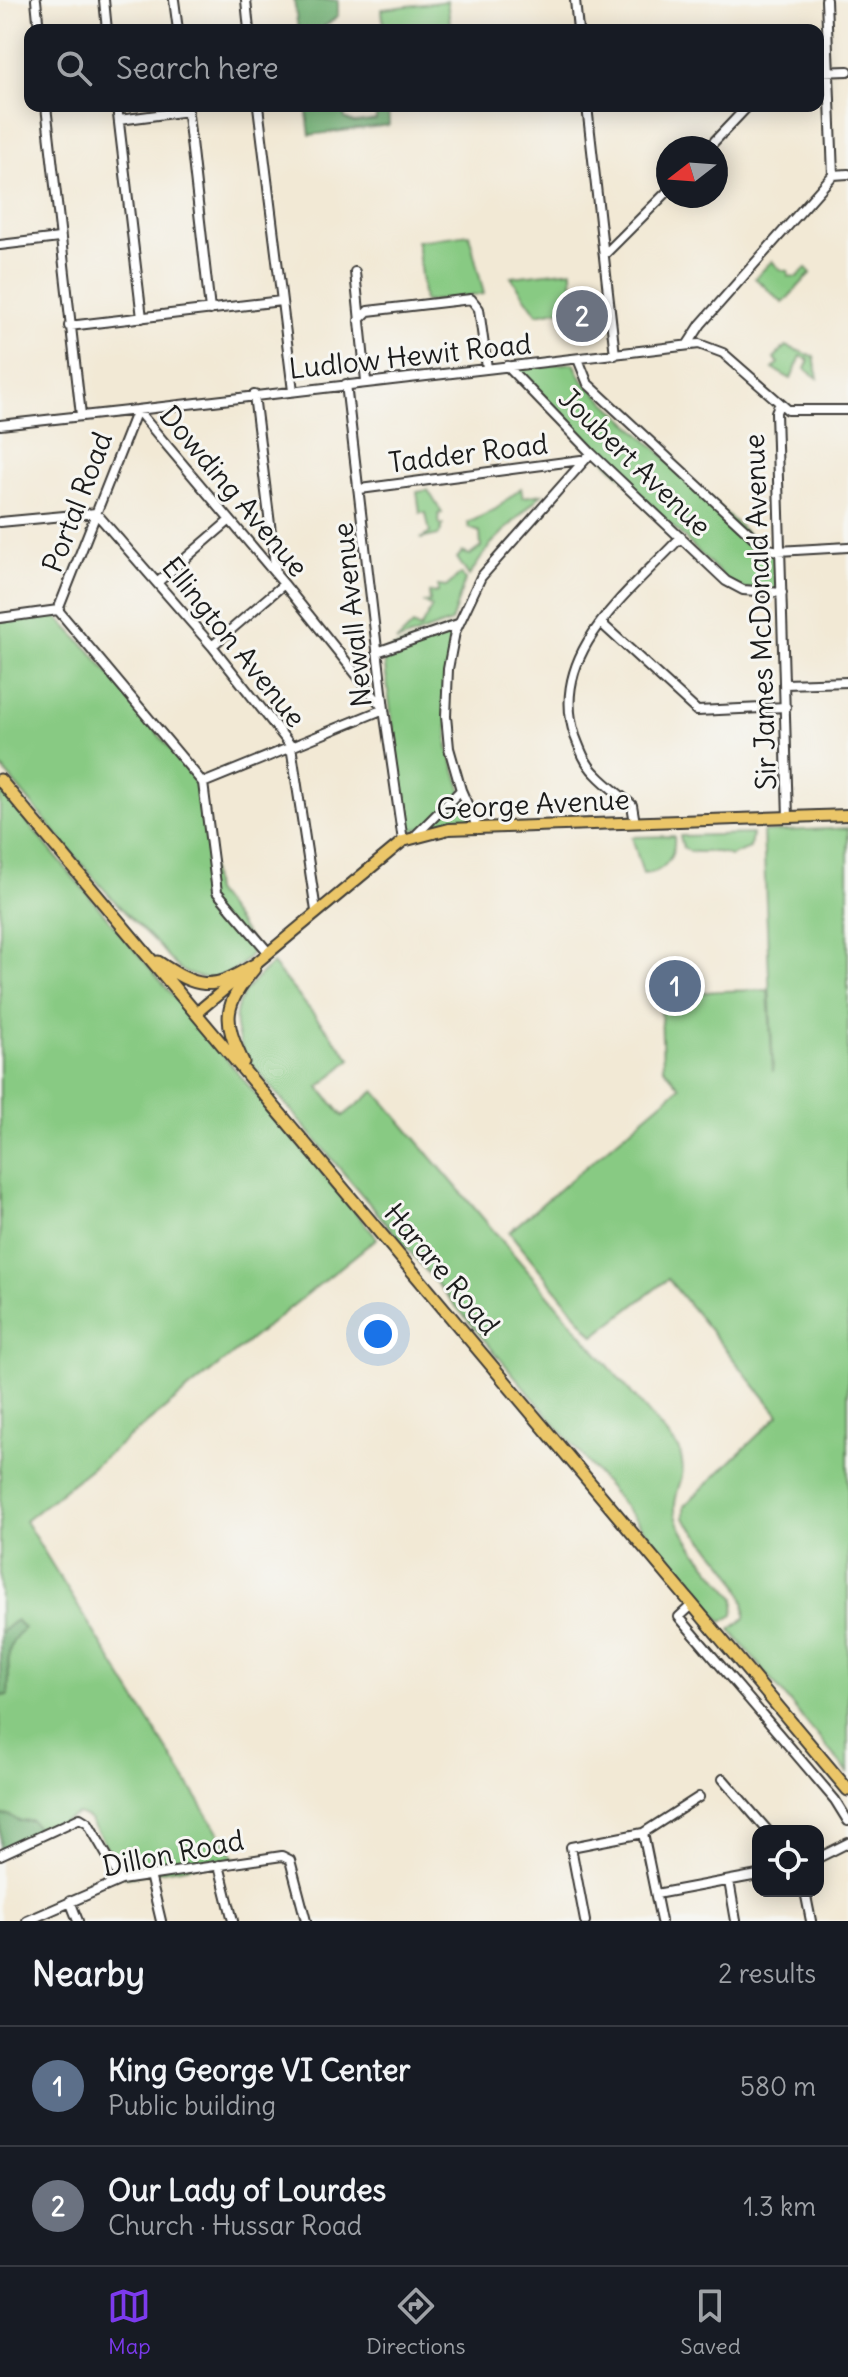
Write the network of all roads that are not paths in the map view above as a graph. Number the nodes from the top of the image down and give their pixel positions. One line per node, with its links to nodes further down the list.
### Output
1 (36, 0): 7 (street)
2 (104, 0): 8 (street)
3 (174, 0): 9 (street)
4 (246, 0): 10 (street)
5 (575, 0): 11 (street)
6 (826, 0): 12 (street)
7 (38, 24)
8 (106, 24)
9 (177, 24)
10 (248, 24)
11 (577, 24)
12 (830, 71): 13 (street); 14 (street); 25 (street)
13 (848, 71)
14 (824, 72)
15 (47, 112): 27 (street)
16 (118, 112): 22 (street)
17 (169, 112): 22 (street)
18 (188, 112): 32 (street)
19 (259, 112): 31 (street)
20 (588, 112): 29 (street)
21 (742, 112): 23 (street)
22 (119, 120): 33 (street)
23 (719, 136)
24 (848, 174): 25 (street)
25 (833, 175): 36 (street)
26 (656, 203): 29 (street)
27 (59, 238): 28 (street); 35 (street)
28 (0, 245)
29 (606, 253): 37 (street)
30 (355, 272): 34 (street)
31 (281, 301): 32 (street); 43 (street)
32 (210, 310): 33 (street)
33 (142, 318): 35 (street)
34 (359, 320): 40 (street); 41 (street)
35 (69, 326): 48 (street)
36 (688, 344): 37 (street, Ludlow Hewit Road); 45 (street)
37 (615, 355): 38 (street, Ludlow Hewit Road)
38 (578, 359): 39 (street, Ludlow Hewit Road); 58 (street)
39 (507, 366): 40 (street, Ludlow Hewit Road); 50 (street, Joubert Avenue)
40 (487, 368): 41 (street, Ludlow Hewit Road)
41 (366, 381): 42 (street, Ludlow Hewit Road)
42 (346, 384): 43 (street, Ludlow Hewit Road); 52 (street, Newall Avenue)
43 (293, 391): 44 (street, Ludlow Hewit Road)
44 (254, 395): 46 (street, Ludlow Hewit Road); 59 (street)
45 (779, 405): 47 (street); 58 (street, Sir James McDonald Avenue)
46 (137, 410): 48 (street, Dowding Avenue); 53 (street, Portal Road); 54 (street, Dowding Avenue)
47 (848, 410)
48 (81, 415): 49 (street, Dowding Avenue)
49 (0, 425)
50 (591, 453): 51 (street); 56 (street, Joubert Avenue)
51 (582, 460): 52 (street, Tadder Road); 66 (street)
52 (360, 489): 68 (street, Newall Avenue)
53 (96, 513): 55 (street); 60 (street, Ellington Avenue); 63 (street, Portal Road)
54 (230, 520): 59 (street, Dowding Avenue); 60 (street)
55 (0, 522)
56 (681, 537): 62 (street, Joubert Avenue); 65 (street)
57 (848, 547): 58 (street)
58 (778, 551): 62 (street, Sir James McDonald Avenue)
59 (277, 575): 61 (street, Dowding Avenue)
60 (158, 582): 67 (street, Ellington Avenue)
61 (284, 584): 67 (street); 72 (street, Dowding Avenue)
62 (782, 593): 70 (street, Sir James McDonald Avenue)
63 (58, 610): 64 (street); 75 (street)
64 (0, 618)
65 (601, 623): 71 (street); 79 (street)
66 (458, 624): 68 (street); 76 (street)
67 (212, 646): 73 (street, Ellington Avenue)
68 (377, 652): 72 (street, Newall Avenue)
69 (848, 682): 70 (street)
70 (785, 684): 71 (street, Sir James McDonald Avenue)
71 (786, 707): 78 (street, Sir James McDonald Avenue)
72 (384, 709): 73 (street); 82 (street, Newall Avenue)
73 (291, 746): 75 (street); 83 (street, Ellington Avenue)
74 (0, 780): 84 (highway, Harare Road)
75 (203, 783): 85 (street)
76 (461, 790): 80 (street); 81 (street)
77 (848, 815): 78 (main road, George Avenue)
78 (788, 818): 79 (main road, George Avenue)
79 (635, 823): 80 (main road, George Avenue)
80 (478, 829): 81 (main road, George Avenue)
81 (416, 835): 82 (main road, George Avenue)
82 (403, 841): 83 (main road, George Avenue)
83 (316, 911): 85 (main road, George Avenue)
84 (144, 953): 86 (highway); 87 (highway, Harare Road)
85 (266, 955): 86 (main road, George Avenue)
86 (253, 968): 87 (main road, George Avenue); 88 (highway)
87 (198, 1015): 88 (highway, Harare Road)
88 (252, 1080): 89 (highway, Harare Road)
89 (693, 1604): 90 (highway, Harare Road); 91 (street)
90 (778, 1706): 91 (street); 93 (highway, Harare Road)
91 (764, 1717): 95 (street)
92 (723, 1779): 96 (street)
93 (848, 1790)
94 (699, 1797): 97 (street)
95 (848, 1821)
96 (763, 1825)
97 (643, 1833): 106 (street); 114 (street)
98 (848, 1843): 100 (street)
99 (0, 1855): 104 (street)
100 (824, 1855)
101 (219, 1865): 102 (street, Dillon Road); 112 (street); 113 (street, Dillon Road)
102 (150, 1875): 104 (street, Dillon Road); 111 (street)
103 (752, 1876): 105 (street)
104 (121, 1880): 108 (street, Dillon Road)
105 (729, 1881): 106 (street); 116 (street)
106 (656, 1894): 115 (street)
107 (806, 1897): 117 (street)
108 (70, 1901): 109 (street, Dillon Road); 110 (street)
109 (27, 1921)
110 (78, 1921)
111 (161, 1921)
112 (233, 1921)
113 (306, 1921)
114 (585, 1921)
115 (661, 1921)
116 (736, 1921)
117 (811, 1921)

